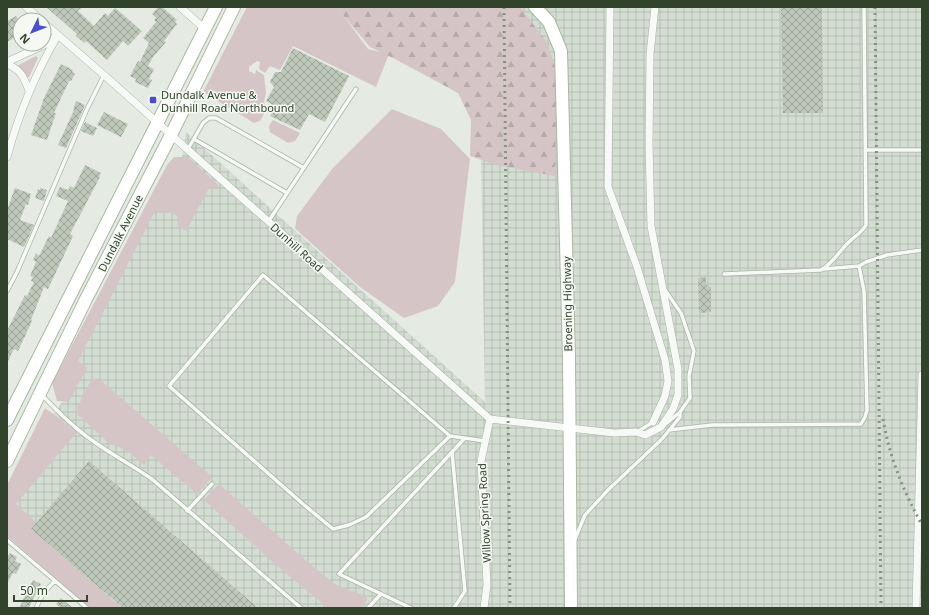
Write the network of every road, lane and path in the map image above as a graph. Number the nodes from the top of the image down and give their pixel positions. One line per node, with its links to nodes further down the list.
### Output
1 (180, 7): 8 (street)
2 (216, 7): 8 (main road, Dundalk Avenue)
3 (234, 7): 16 (main road, Dundalk Avenue)
4 (535, 7): 38 (main road, Broening Highway)
5 (610, 7): 36 (street)
6 (655, 7): 29 (street)
7 (864, 7): 19 (lane)
8 (205, 29): 15 (main road, Dundalk Avenue)
9 (52, 30): 10 (street, Dunhill Road)
10 (58, 35): 11 (street); 12 (street, Dunhill Road); 14 (street)
11 (7, 63): 14 (street)
12 (104, 74): 15 (street, Dunhill Road); 30 (lane)
13 (356, 89): 22 (lane)
14 (29, 91): 21 (street)
15 (158, 123): 16 (street, Dunhill Road); 35 (main road, Dundalk Avenue)
16 (171, 135): 18 (street, Dunhill Road); 32 (main road, Dundalk Avenue)
17 (194, 139): 18 (lane); 22 (lane); 23 (lane)
18 (188, 150): 24 (street, Dunhill Road)
19 (865, 150): 20 (lane); 27 (lane)
20 (922, 150)
21 (7, 157)
22 (304, 168): 23 (lane)
23 (287, 193): 24 (lane)
24 (268, 222): 34 (street, Dunhill Road)
25 (922, 250): 26 (lane)
26 (859, 266): 27 (lane); 39 (lane)
27 (821, 270): 28 (lane)
28 (724, 274)
29 (661, 284): 33 (lane); 37 (street)
30 (7, 291)
31 (922, 375): 60 (street)
32 (40, 393): 45 (main road, Dundalk Avenue); 47 (lane)
33 (680, 412): 37 (lane); 39 (lane)
34 (490, 418): 38 (street); 43 (street, Willow Spring Road)
35 (7, 420)
36 (653, 422): 40 (lane)
37 (661, 427): 40 (street)
38 (569, 428): 40 (street); 49 (main road, Broening Highway)
39 (669, 430): 49 (lane)
40 (636, 432)
41 (450, 436): 41 (lane); 42 (lane)
42 (465, 438): 43 (lane); 44 (lane)
43 (485, 441): 58 (street, Willow Spring Road)
44 (452, 452): 51 (lane); 57 (lane)
45 (7, 461)
46 (212, 484): 47 (lane)
47 (187, 511): 54 (lane)
48 (7, 540): 50 (lane)
49 (571, 547): 59 (main road, Broening Highway)
50 (55, 580): 52 (lane); 53 (lane)
51 (381, 594): 55 (lane); 56 (lane)
52 (36, 608)
53 (87, 608)
54 (301, 608)
55 (368, 608)
56 (411, 608)
57 (454, 608)
58 (484, 608)
59 (572, 608)
60 (916, 608)

